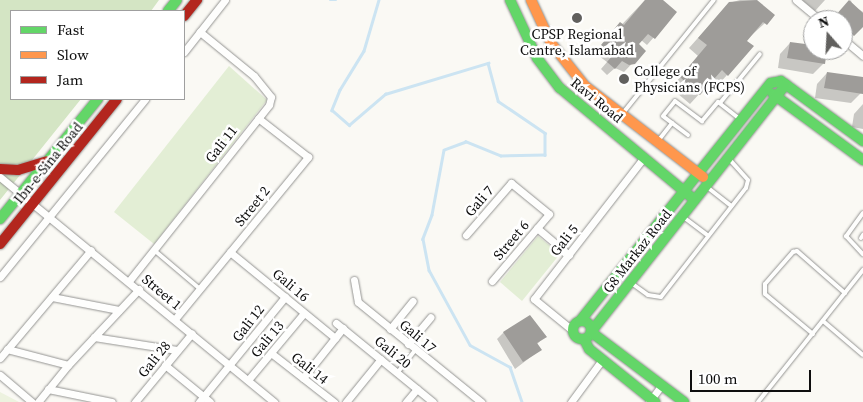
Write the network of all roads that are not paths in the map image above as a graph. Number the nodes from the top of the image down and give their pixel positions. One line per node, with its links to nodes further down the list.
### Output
1 (177, 0): 8 (street)
2 (197, 0): 10 (street)
3 (225, 0): 11 (street)
4 (510, 0): 30 (street, Ravi Road)
5 (531, 0): 23 (street, Ravi Road)
6 (714, 0): 23 (lane)
7 (796, 0): 9 (street)
8 (169, 10)
9 (808, 10)
10 (185, 15)
11 (200, 32): 13 (street); 24 (street, Gali 11)
12 (853, 48): 15 (street)
13 (185, 51)
14 (760, 54): 22 (lane)
15 (863, 56)
16 (786, 84): 17 (street); 18 (street, G8 Markaz Road); 29 (street)
17 (765, 89): 18 (street); 25 (street, G8 Markaz Road)
18 (777, 96): 31 (street, G8 Markaz Road); 33 (street)
19 (97, 100): 32 (street, Ibn-e-Sina Road)
20 (116, 100): 41 (street, Ibn-e-Sina Road)
21 (144, 100): 46 (street)
22 (720, 104): 25 (lane); 26 (lane)
23 (622, 115): 28 (street, Ravi Road)
24 (258, 118): 53 (street, Gali 11); 54 (street, Street 2)
25 (740, 120): 35 (street, G8 Markaz Road)
26 (672, 123): 27 (lane); 28 (lane)
27 (688, 135)
28 (658, 141): 35 (street, Ravi Road)
29 (863, 141)
30 (644, 157): 38 (street, Ravi Road); 56 (street, Gali 5)
31 (728, 158): 37 (street, G8 Markaz Road); 42 (lane)
32 (49, 160): 34 (street); 39 (street, Ibn-e-Sina Road)
33 (863, 160)
34 (0, 169)
35 (698, 173): 37 (street, Ravi Road); 38 (street, G8 Markaz Road)
36 (0, 177): 39 (street, Street 1)
37 (708, 184): 40 (street, G8 Markaz Road); 42 (lane)
38 (684, 190): 40 (street, Ravi Road); 73 (street, G8 Markaz Road)
39 (21, 195): 41 (street, Street 1); 47 (street, Ibn-e-Sina Road)
40 (695, 200): 45 (street, G8 Markaz Road)
41 (32, 204): 46 (street, Street 1); 51 (street, Ibn-e-Sina Road)
42 (731, 206): 50 (lane)
43 (863, 213): 55 (lane)
44 (549, 214): 48 (street, Street 6); 49 (street, Gali 7)
45 (682, 216): 50 (lane); 62 (street, G8 Markaz Road)
46 (48, 217): 52 (street, Street 1); 58 (street)
47 (0, 219)
48 (537, 228): 56 (street); 61 (street, Street 6)
49 (466, 235)
50 (707, 235): 62 (lane)
51 (0, 244)
52 (91, 250): 60 (street, Street 1); 66 (street)
53 (154, 250): 60 (street, Gali 11); 64 (lane)
54 (230, 252): 64 (street, Street 2); 67 (street, Gali 16)
55 (863, 254)
56 (569, 255): 78 (street, Gali 5)
57 (863, 270): 65 (lane)
58 (0, 277)
59 (354, 280): 77 (street, Gali 17)
60 (129, 281): 63 (street, Street 1)
61 (492, 282)
62 (630, 282): 81 (street, G8 Markaz Road)
63 (139, 289): 69 (street); 72 (street, Street 1)
64 (200, 289): 72 (street, Street 2)
65 (845, 293): 74 (lane); 80 (lane)
66 (52, 296): 69 (street); 85 (street)
67 (285, 296): 70 (street, Gali 16); 95 (street, Gali 12)
68 (413, 301): 77 (street)
69 (119, 310): 82 (street)
70 (304, 313): 83 (street, Gali 16); 88 (street, Gali 13)
71 (431, 317): 84 (street)
72 (175, 319): 79 (street, Street 1)
73 (580, 321): 78 (street, G8 Markaz Road); 81 (street)
74 (823, 321): 80 (lane); 89 (lane)
75 (336, 323): 76 (street, Gali 20)
76 (343, 328): 83 (street); 91 (street, Gali 20)
77 (390, 328): 84 (street, Gali 17)
78 (572, 330): 81 (street)
79 (192, 333): 86 (street, Gali 28); 95 (street, Street 1)
80 (813, 334): 118 (lane)
81 (587, 336): 92 (street); 100 (street)
82 (94, 337): 86 (street); 93 (street)
83 (335, 338): 98 (street)
84 (408, 344): 87 (street, Gali 17)
85 (7, 350): 90 (street); 93 (street)
86 (178, 350): 94 (street, Gali 28)
87 (415, 350): 96 (lane); 115 (street, Gali 17)
88 (271, 353): 98 (street, Gali 14); 99 (street, Gali 13)
89 (863, 354)
90 (0, 358)
91 (381, 359): 96 (street, Gali 20); 112 (street)
92 (602, 360): 105 (street); 116 (street)
93 (68, 365): 101 (street)
94 (165, 365): 103 (street); 109 (street, Gali 28)
95 (230, 365): 99 (street, Street 1); 103 (street, Gali 12)
96 (398, 372): 102 (street, Gali 20)
97 (0, 375): 106 (street)
98 (303, 378): 111 (street, Gali 14)
99 (248, 380): 104 (street, Street 1)
100 (662, 385): 105 (street); 117 (street)
101 (48, 389): 107 (street); 108 (street)
102 (417, 389): 113 (street); 114 (street, Gali 20)
103 (201, 399): 110 (street)
104 (269, 400)
105 (651, 401)
106 (32, 402)
107 (38, 402)
108 (112, 402)
109 (135, 402)
110 (210, 402)
111 (334, 402)
112 (346, 402)
113 (406, 402)
114 (433, 402)
115 (481, 402)
116 (571, 402)
117 (684, 402)
118 (758, 402)

